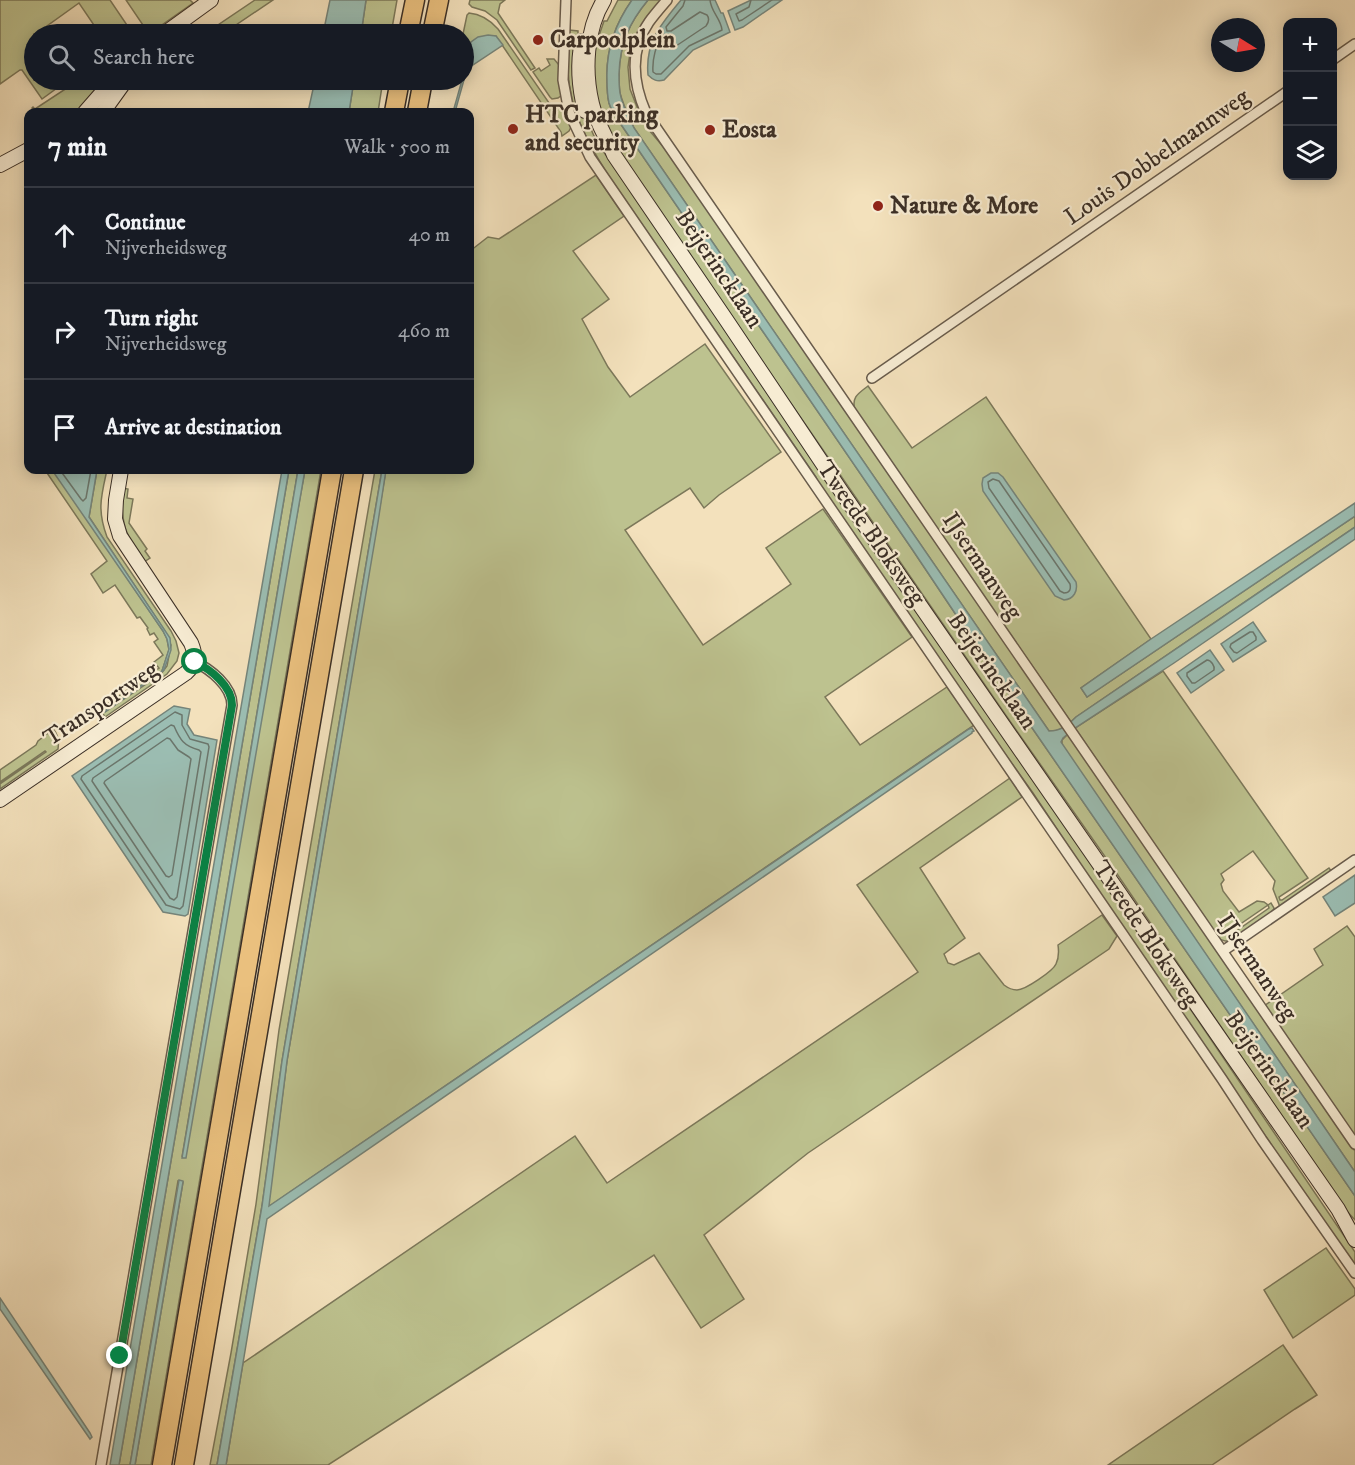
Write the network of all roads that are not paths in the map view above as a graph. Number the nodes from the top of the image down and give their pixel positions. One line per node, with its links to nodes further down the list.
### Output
1 (211, 0): 8 (main road)
2 (415, 0): 9 (highway)
3 (439, 0): 10 (highway)
4 (566, 0): 38 (street, Tweede Bloksweg)
5 (595, 0): 23 (main road, Beijerincklaan)
6 (604, 0): 23 (main road, Beijerincklaan)
7 (667, 0): 33 (street, IJsermanweg)
8 (178, 24)
9 (410, 24)
10 (434, 24)
11 (1355, 45): 12 (street)
12 (1337, 57)
13 (104, 90): 18 (main road)
14 (119, 90): 19 (main road)
15 (398, 90): 20 (highway)
16 (421, 90): 21 (highway)
17 (1283, 94): 26 (street, Louis Dobbelmannweg)
18 (88, 108)
19 (106, 108)
20 (395, 108)
21 (418, 108)
22 (24, 152): 25 (main road)
23 (614, 155): 35 (main road, Beijerincklaan)
24 (24, 159): 25 (main road)
25 (2, 164)
26 (872, 378)
27 (120, 474): 30 (main road, Transportweg)
28 (331, 474): 40 (highway)
29 (353, 474): 41 (highway)
30 (195, 662): 31 (main road, Transportweg); 39 (street)
31 (0, 800)
32 (1355, 860): 33 (street)
33 (1223, 951): 34 (street, IJsermanweg)
34 (1355, 1144)
35 (1338, 1209): 36 (main road, Beijerincklaan); 37 (main road, Beijerincklaan)
36 (1355, 1227)
37 (1355, 1240)
38 (1355, 1273)
39 (101, 1465)
40 (162, 1465)
41 (184, 1465)

